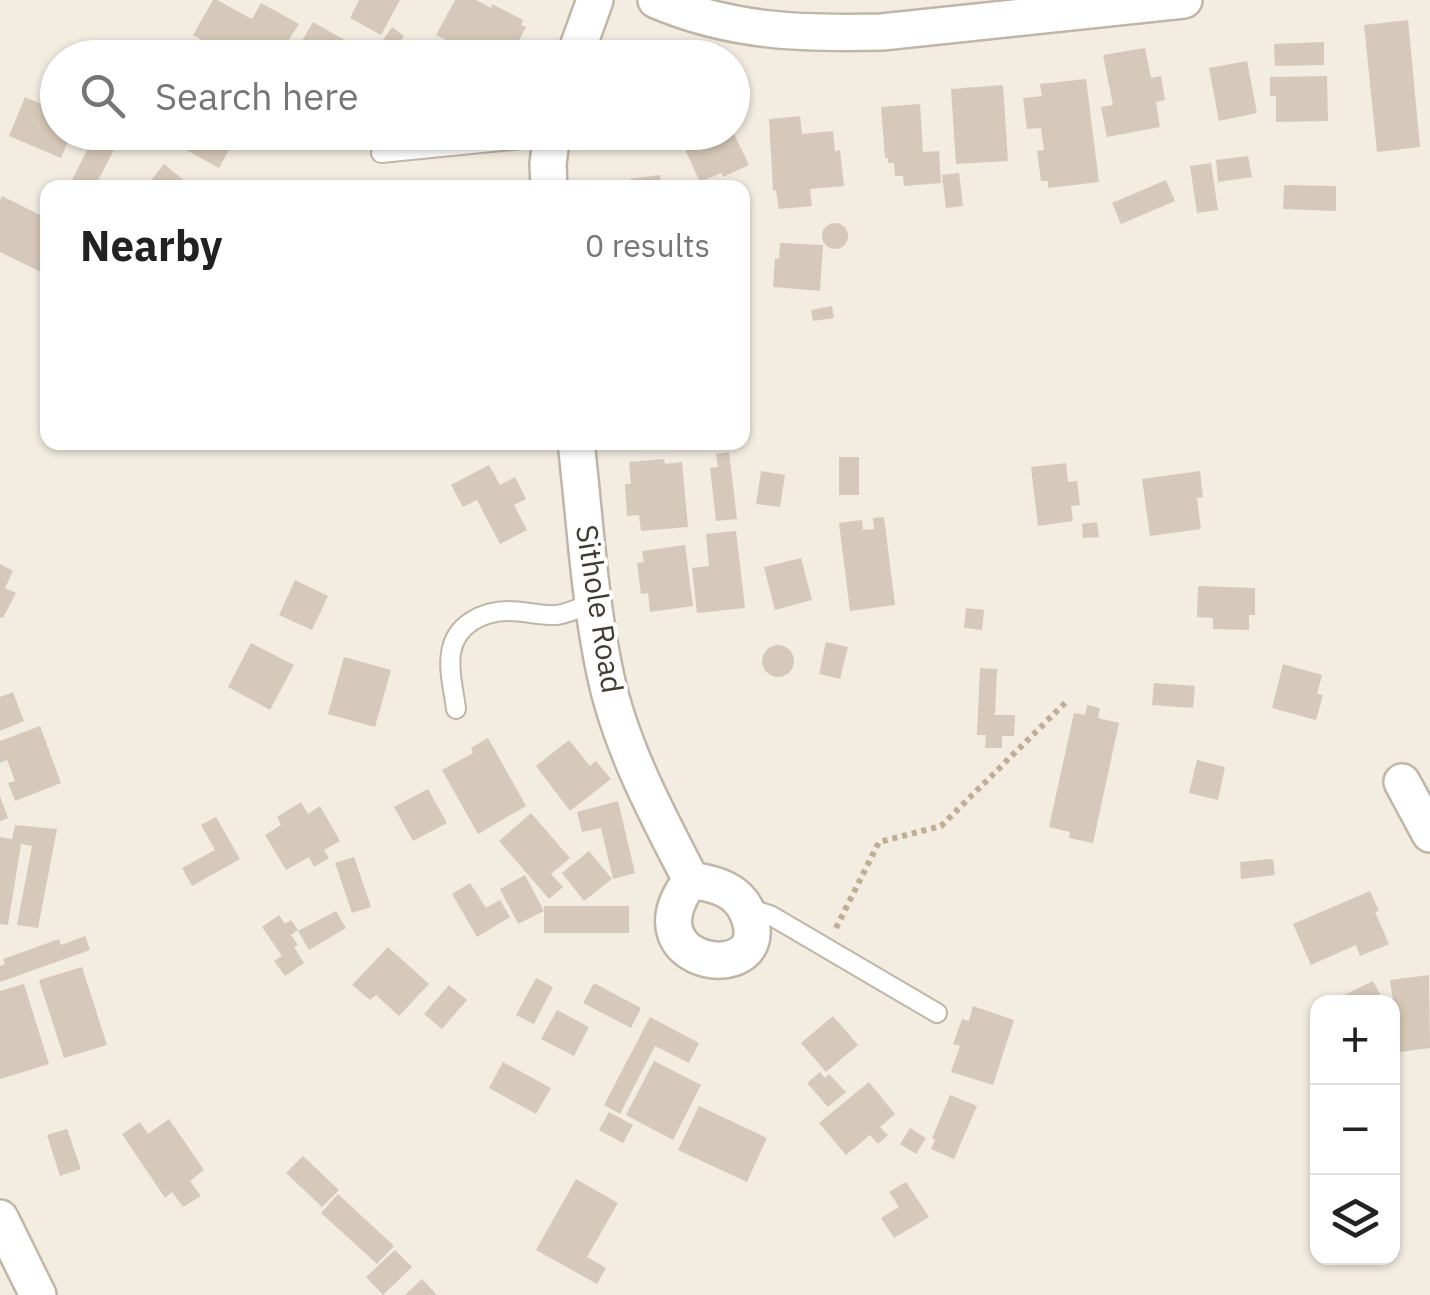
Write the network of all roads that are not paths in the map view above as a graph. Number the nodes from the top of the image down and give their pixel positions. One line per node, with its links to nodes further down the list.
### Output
1 (595, 0): 4 (street)
2 (656, 0): 3 (street)
3 (1184, 0)
4 (581, 40)
5 (400, 150): 7 (lane)
6 (551, 150): 8 (street)
7 (381, 152)
8 (549, 180)
9 (577, 450): 10 (street, Sithole Road)
10 (594, 602): 11 (lane); 14 (street, Sithole Road)
11 (456, 709)
12 (1402, 782): 13 (street)
13 (1430, 834)
14 (691, 880): 15 (street); 15 (street)
15 (746, 908): 16 (lane)
16 (937, 1013)
17 (0, 1218): 18 (street)
18 (38, 1295)

